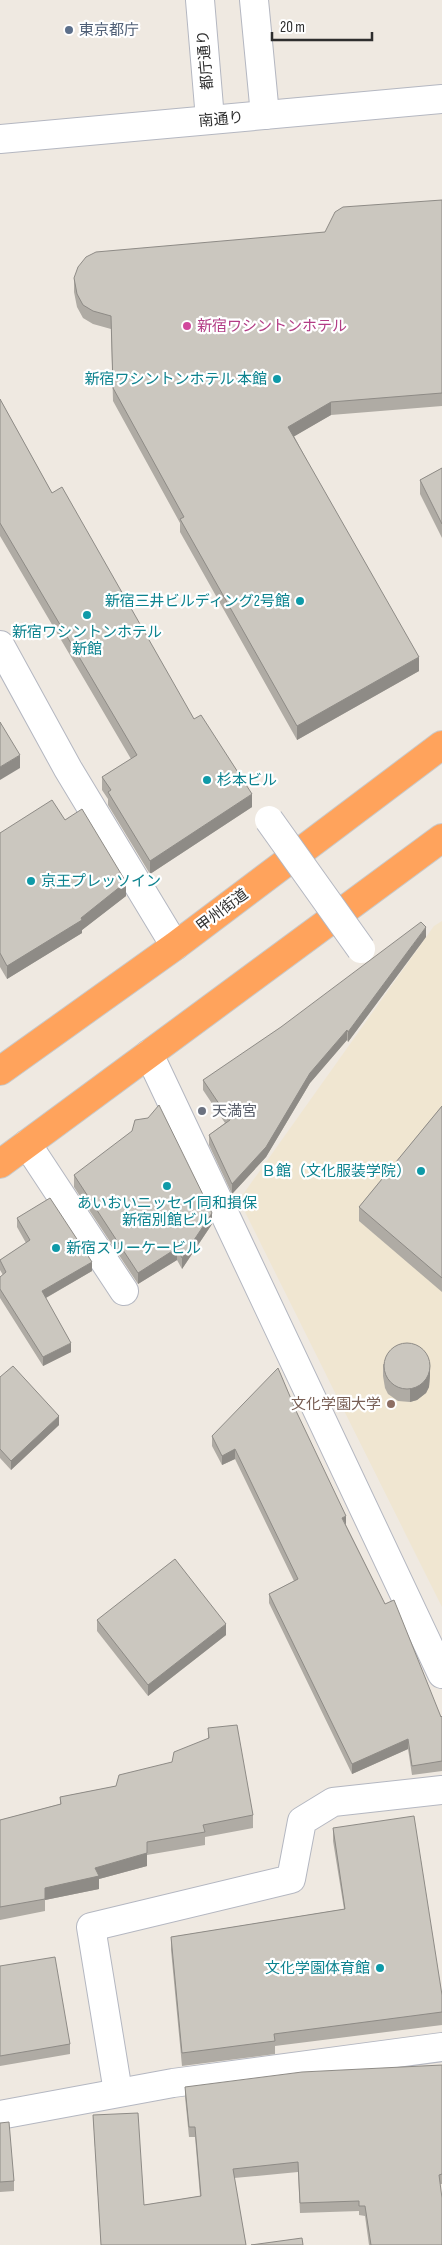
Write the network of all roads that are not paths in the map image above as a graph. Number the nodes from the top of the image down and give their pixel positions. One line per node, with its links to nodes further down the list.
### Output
1 (200, 0): 5 (street, 都庁通り)
2 (254, 0): 4 (street)
3 (442, 99): 4 (street, 南通り)
4 (265, 114): 5 (street, 南通り)
5 (210, 120): 6 (street, 南通り)
6 (0, 138)
7 (0, 645): 8 (street)
8 (9, 680): 12 (street)
9 (442, 746): 12 (highway, 甲州街道)
10 (269, 820): 13 (street, bridge)
11 (442, 838): 14 (highway)
12 (175, 946): 15 (highway, 甲州街道)
13 (361, 949)
14 (149, 1054): 16 (highway); 19 (street)
15 (0, 1072)
16 (27, 1144): 17 (highway); 18 (street)
17 (0, 1164)
18 (124, 1292)
19 (442, 1674)
20 (442, 1790): 22 (street)
21 (442, 2047): 22 (street)
22 (118, 2092): 23 (street)
23 (0, 2115)

